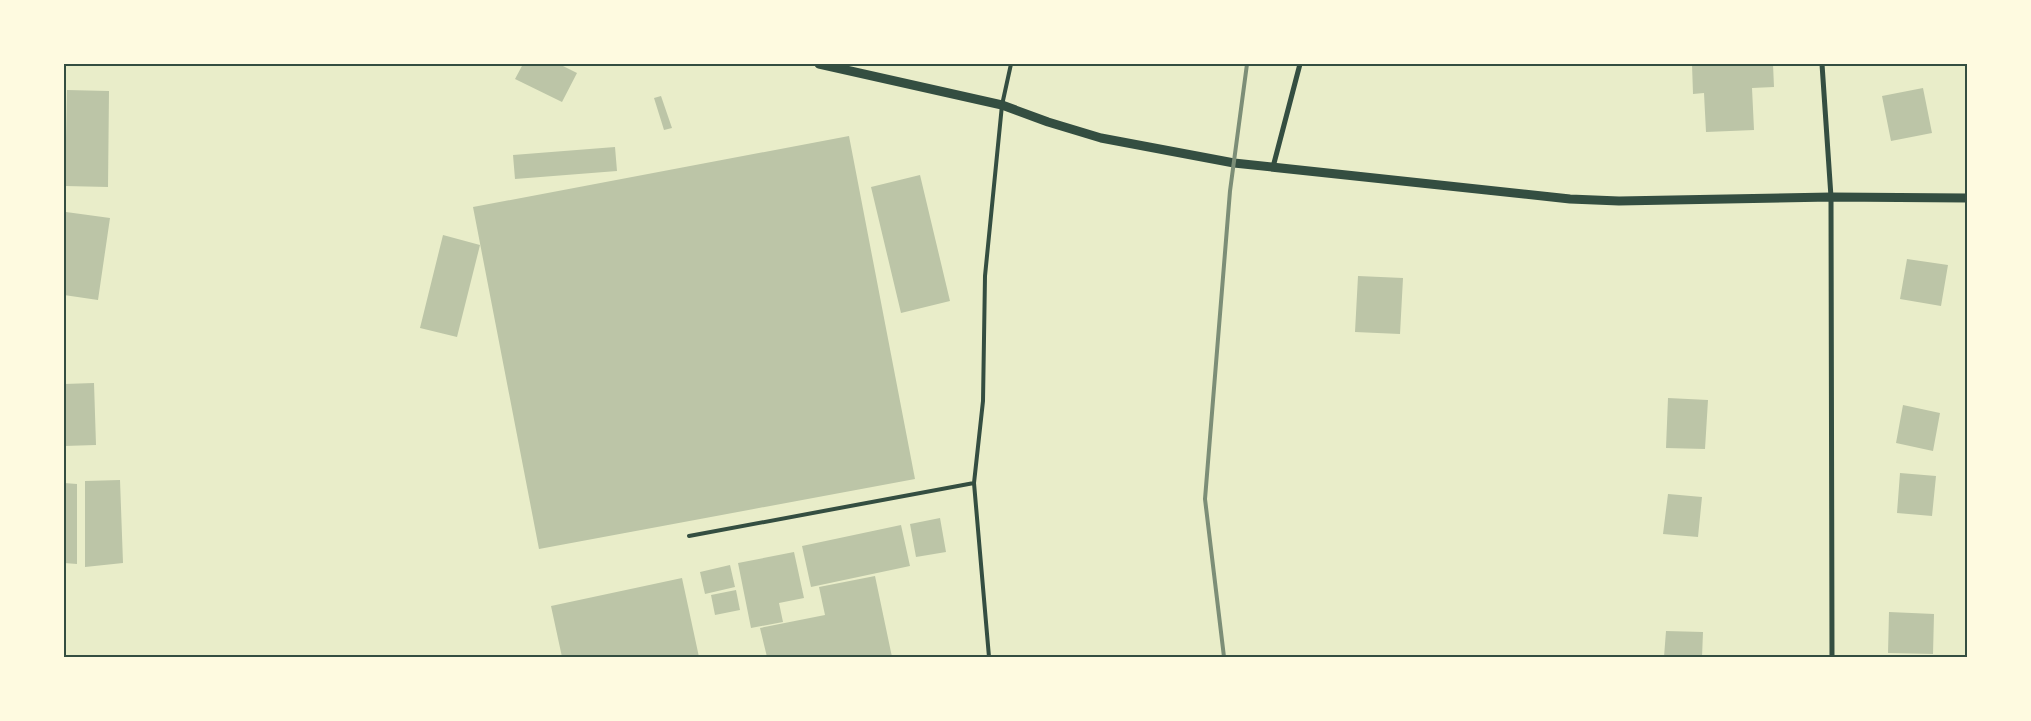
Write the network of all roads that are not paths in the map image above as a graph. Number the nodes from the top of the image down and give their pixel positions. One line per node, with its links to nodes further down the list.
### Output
1 (819, 64): 5 (street)
2 (1011, 64): 5 (lane)
3 (1300, 64): 6 (street)
4 (1822, 64): 7 (street)
5 (1002, 104): 6 (street); 9 (lane)
6 (1273, 167): 7 (street)
7 (1831, 197): 8 (street); 12 (street)
8 (1967, 198)
9 (974, 483): 10 (lane); 11 (lane)
10 (689, 536)
11 (989, 657)
12 (1832, 657)

